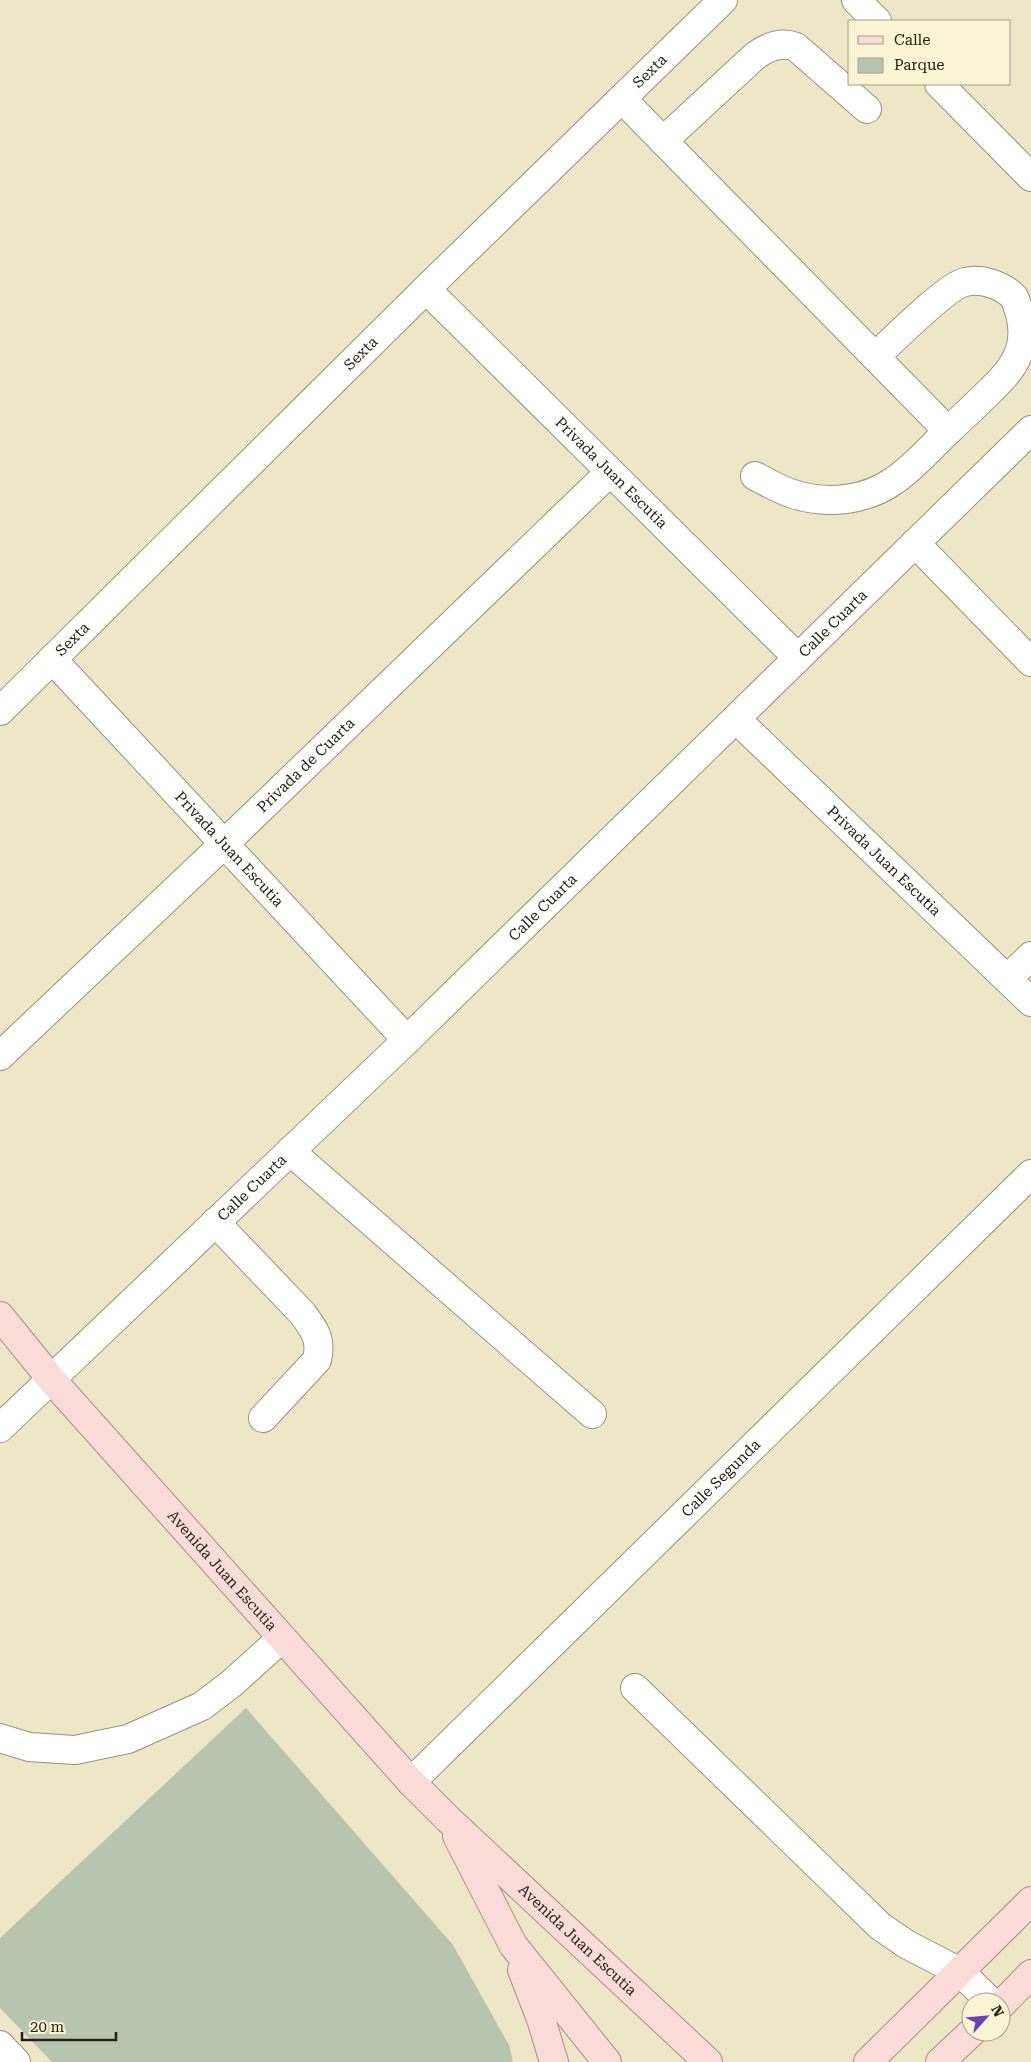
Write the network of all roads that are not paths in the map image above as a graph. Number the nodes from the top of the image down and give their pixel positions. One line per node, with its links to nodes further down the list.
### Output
1 (723, 0): 5 (street, Sexta)
2 (856, 0): 3 (street)
3 (876, 20)
4 (940, 85): 8 (street)
5 (622, 99): 7 (street); 9 (street, Sexta)
6 (867, 109): 7 (street)
7 (663, 141): 10 (street)
8 (1031, 177)
9 (426, 290): 13 (street, Privada Juan Escutia); 18 (street, Sexta)
10 (875, 356): 12 (street); 12 (street)
11 (1031, 430): 15 (street, Calle Cuarta)
12 (948, 431): 14 (street)
13 (610, 472): 17 (street, Privada Juan Escutia); 21 (street, Privada de Cuarta)
14 (755, 476)
15 (915, 543): 16 (street); 17 (street, Calle Cuarta)
16 (1026, 647)
17 (798, 658): 20 (street, Calle Cuarta)
18 (52, 659): 19 (street, Sexta); 21 (street, Privada Juan Escutia)
19 (0, 711)
20 (736, 719): 23 (street, Privada Juan Escutia); 25 (street, Calle Cuarta)
21 (224, 844): 25 (street, Privada Juan Escutia); 26 (street, Privada de Cuarta)
22 (1031, 956): 23 (street)
23 (1007, 979): 24 (street, Privada Juan Escutia)
24 (1031, 1002)
25 (408, 1040): 27 (street, Calle Cuarta)
26 (0, 1056)
27 (290, 1151): 29 (street, Calle Cuarta); 32 (street)
28 (1031, 1174): 38 (street, Calle Segunda)
29 (216, 1222): 31 (street, Calle Cuarta); 33 (street)
30 (0, 1316): 31 (main road, Avenida Juan Escutia)
31 (51, 1379): 34 (street, Calle Cuarta); 35 (main road, Avenida Juan Escutia)
32 (592, 1414)
33 (263, 1418)
34 (0, 1428)
35 (282, 1638): 37 (street); 38 (main road, Avenida Juan Escutia)
36 (635, 1688): 42 (street)
37 (0, 1738)
38 (411, 1782): 39 (main road, Avenida Juan Escutia)
39 (448, 1819): 41 (main road, Avenida Juan Escutia); 51 (main road, Avenida Juan Escutia)
40 (1031, 1902): 42 (main road)
41 (513, 1945): 49 (main road); 50 (main road, Avenida Juan Escutia)
42 (960, 1972): 44 (street); 52 (main road)
43 (1031, 1974): 45 (main road)
44 (981, 1992)
45 (1011, 1995)
46 (961, 2042): 53 (main road)
47 (0, 2045): 48 (street)
48 (16, 2062)
49 (554, 2062)
50 (607, 2062)
51 (708, 2062)
52 (868, 2062)
53 (940, 2062)

